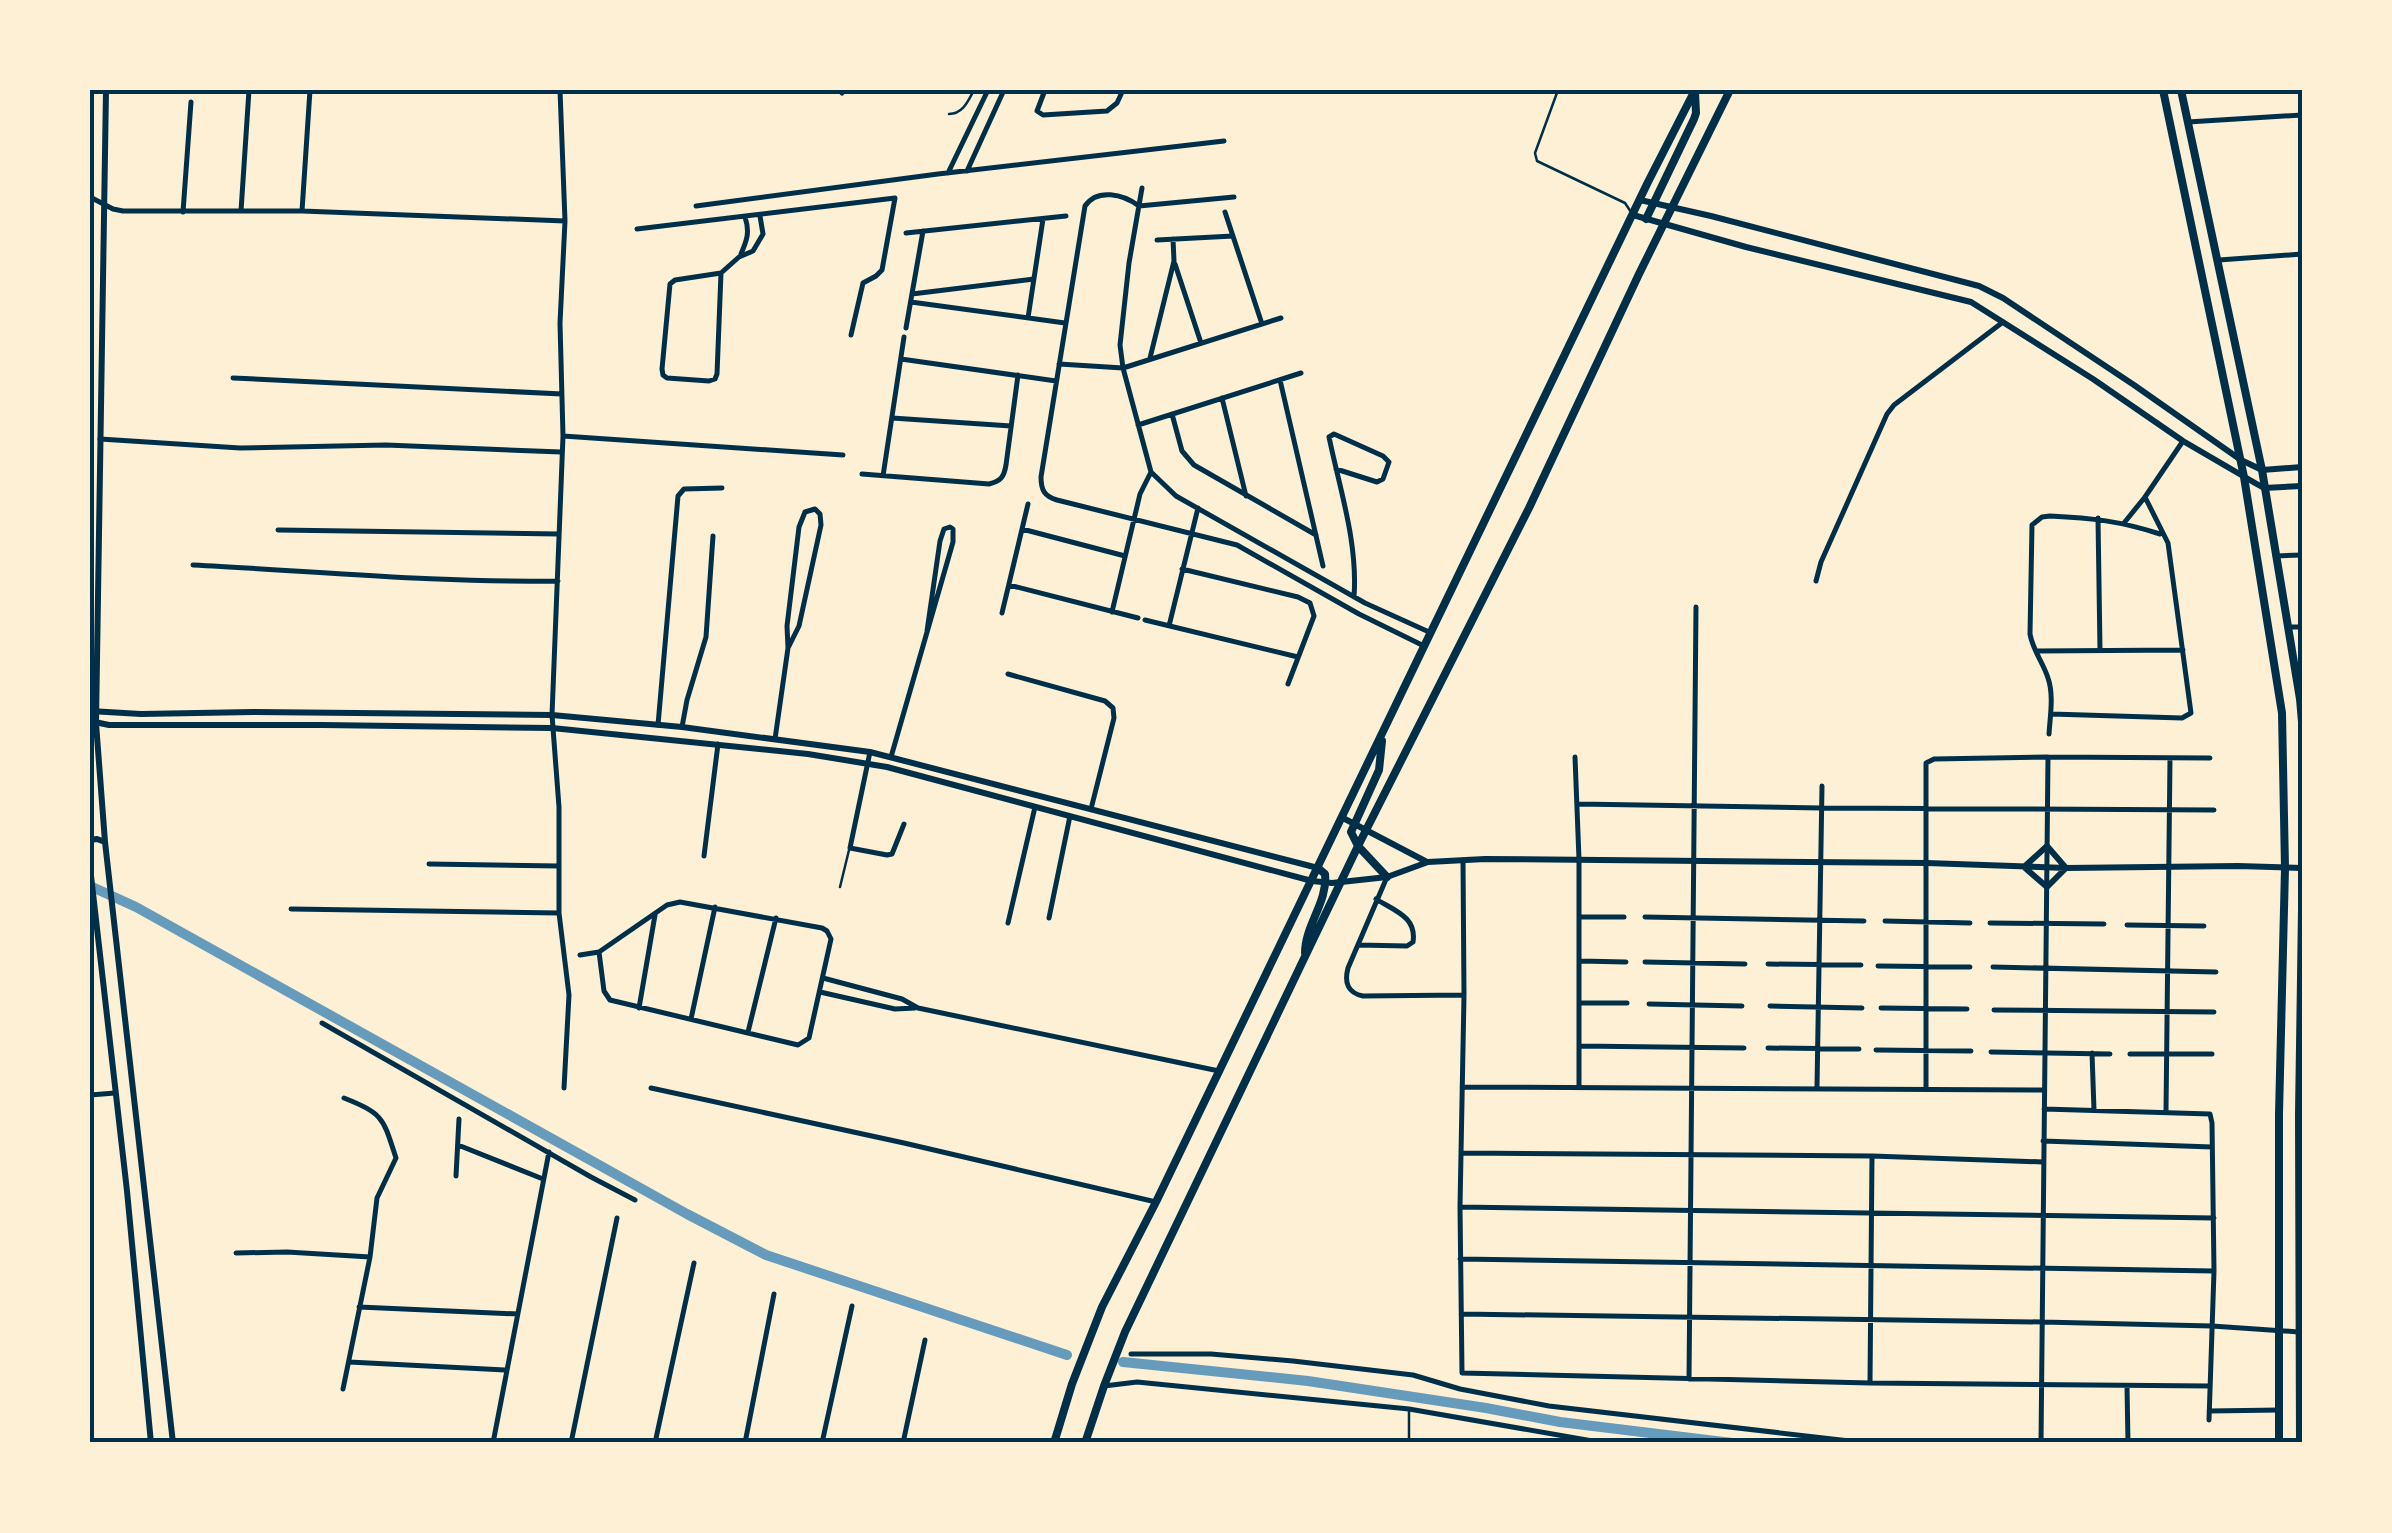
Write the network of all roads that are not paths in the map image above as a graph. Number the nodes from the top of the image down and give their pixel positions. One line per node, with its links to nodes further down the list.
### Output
1 (106, 90): 28 (street)
2 (249, 90): 32 (street)
3 (310, 90): 33 (street)
4 (560, 90): 42 (street)
5 (974, 90): 16 (lane)
6 (988, 90): 21 (street)
7 (1004, 90): 20 (street)
8 (1045, 90): 9 (street)
9 (1123, 90)
10 (1558, 90): 27 (lane)
11 (1730, 90): 31 (main road)
12 (2163, 90): 89 (main road)
13 (2181, 90): 18 (main road)
14 (1695, 91): 25 (main road); 26 (main road)
15 (191, 102): 34 (street)
16 (949, 114)
17 (2302, 115): 18 (street)
18 (2188, 122): 52 (main road)
19 (1224, 141): 20 (street)
20 (966, 171): 21 (street)
21 (948, 173): 29 (street)
22 (1142, 188): 30 (street)
23 (90, 197): 28 (street)
24 (1234, 197): 30 (street)
25 (1640, 200): 26 (street); 27 (lane); 37 (main road)
26 (1654, 202): 31 (street); 41 (main road)
27 (1625, 203): 37 (lane)
28 (105, 206): 34 (street); 85 (street)
29 (696, 206)
30 (1139, 206): 62 (street); 72 (street)
31 (1672, 206): 43 (main road); 56 (street)
32 (241, 211): 33 (street); 34 (street)
33 (302, 211): 42 (street)
34 (183, 212)
35 (1225, 212): 47 (street)
36 (760, 215): 39 (street); 51 (street); 66 (street)
37 (1633, 215): 41 (street); 133 (main road)
38 (1066, 216): 40 (street)
39 (745, 217): 44 (street); 51 (street)
40 (1043, 218): 45 (street); 55 (street)
41 (1646, 219): 43 (street)
42 (565, 221): 78 (street)
43 (1664, 225): 59 (street); 179 (main road)
44 (637, 228)
45 (923, 231): 46 (street); 57 (street)
46 (906, 233)
47 (1233, 236): 48 (street); 64 (street)
48 (1173, 239): 49 (street); 53 (street)
49 (1157, 240)
50 (2302, 254): 52 (street)
51 (739, 257): 54 (street)
52 (2219, 260): 92 (main road)
53 (1174, 261): 68 (street); 70 (street)
54 (721, 273): 54 (street)
55 (1034, 279): 57 (street); 60 (street)
56 (1980, 286): 59 (street); 89 (street)
57 (912, 294): 58 (street)
58 (910, 302): 60 (street); 65 (street)
59 (1971, 302): 63 (street)
60 (1028, 318): 62 (street)
61 (1281, 318): 64 (street)
62 (1065, 322): 71 (street)
63 (2004, 322): 86 (street); 121 (street)
64 (1262, 324): 68 (street)
65 (906, 328)
66 (850, 335)
67 (904, 337): 69 (street)
68 (1201, 344): 70 (street)
69 (901, 359): 74 (street); 81 (street)
70 (1150, 360): 72 (street)
71 (1058, 364): 72 (street); 76 (street)
72 (1123, 368): 82 (street)
73 (1301, 373): 77 (street)
74 (1018, 375): 76 (street); 83 (street)
75 (232, 378): 78 (street)
76 (1056, 380): 105 (street)
77 (1280, 380): 79 (street); 111 (street)
78 (562, 394): 84 (street)
79 (1222, 398): 80 (street); 100 (street)
80 (1172, 414): 82 (street); 100 (street)
81 (892, 418): 83 (street); 95 (street)
82 (1138, 425): 93 (street)
83 (1011, 426): 95 (street)
84 (562, 436): 87 (street); 88 (street)
85 (99, 438): 87 (street); 143 (street)
86 (2182, 441): 96 (street); 101 (street)
87 (561, 452): 110 (street)
88 (843, 455)
89 (2241, 460): 92 (street); 96 (main road)
90 (2302, 467): 92 (street)
91 (1336, 469): 91 (street); 123 (street)
92 (2262, 470): 99 (main road)
93 (1151, 472): 103 (street); 105 (street)
94 (862, 474): 95 (street)
95 (883, 476)
96 (2244, 477): 99 (street); 200 (main road)
97 (2302, 486): 99 (street)
98 (722, 488): 148 (street)
99 (2264, 488): 116 (main road)
100 (1246, 496): 111 (street)
101 (2145, 497): 106 (street); 112 (street)
102 (1028, 504): 107 (street)
103 (1198, 508): 109 (street); 123 (street)
104 (2098, 518): 106 (street); 136 (street); 138 (street)
105 (1134, 519): 109 (street); 115 (street)
106 (2124, 523): 112 (street)
107 (1022, 529): 115 (street); 122 (street)
108 (278, 530): 110 (street)
109 (1191, 533): 119 (street); 128 (street)
110 (559, 534): 120 (street)
111 (1316, 535): 118 (street)
112 (2162, 535): 137 (street)
113 (713, 536): 150 (street)
114 (2302, 555): 116 (street)
115 (1125, 556): 126 (street)
116 (2275, 556): 131 (main road)
117 (193, 565): 120 (street)
118 (1322, 566)
119 (1182, 569): 129 (street); 139 (street)
120 (558, 581): 145 (street)
121 (1816, 581)
122 (1009, 585): 126 (street); 127 (street)
123 (1354, 597): 124 (street)
124 (1372, 606): 128 (street); 133 (street)
125 (1696, 608): 168 (street)
126 (1112, 612): 129 (street)
127 (1002, 613)
128 (1366, 618): 134 (street)
129 (1169, 626): 139 (street)
130 (2302, 626): 131 (street)
131 (2288, 627): 142 (main road)
132 (926, 632): 132 (street); 158 (street)
133 (1430, 632): 134 (main road)
134 (1424, 646): 152 (main road)
135 (788, 648): 135 (street); 153 (street)
136 (2100, 650): 137 (street); 138 (street)
137 (2183, 650): 144 (street)
138 (2034, 651): 144 (street)
139 (1298, 657): 141 (street)
140 (1008, 674): 171 (street)
141 (1288, 684)
142 (2301, 699): 147 (main road)
143 (93, 711): 145 (street); 146 (street)
144 (2050, 714): 151 (street)
145 (552, 715): 148 (street); 149 (street)
146 (93, 722): 149 (street); 181 (street)
147 (2302, 722)
148 (658, 725): 150 (street)
149 (552, 728): 155 (street); 193 (street)
150 (682, 728): 153 (street)
151 (2049, 734)
152 (1382, 737): 176 (main road); 178 (main road)
153 (775, 739): 154 (street)
154 (810, 743): 156 (street); 157 (street)
155 (718, 744): 157 (street); 185 (street)
156 (870, 752): 158 (street); 163 (street)
157 (808, 754): 163 (street)
158 (891, 757): 164 (street); 171 (street)
159 (2048, 757): 161 (street); 169 (street); 172 (street)
160 (1575, 758): 166 (street)
161 (2170, 758): 162 (street); 173 (street)
162 (2210, 758)
163 (867, 763): 164 (street); 184 (street)
164 (888, 768): 167 (street)
165 (1822, 786): 170 (street)
166 (1578, 804): 168 (street); 186 (street)
167 (1035, 807): 175 (street); 227 (street)
168 (1696, 807): 170 (street); 188 (street)
169 (1927, 807): 170 (street); 172 (street); 191 (street)
170 (1821, 808): 189 (street)
171 (1091, 809): 198 (street)
172 (2048, 810): 173 (street); 183 (street)
173 (2170, 810): 174 (street); 194 (street)
174 (2214, 810)
175 (1070, 816): 204 (street); 219 (street)
176 (1342, 818): 178 (street); 198 (main road)
177 (904, 824): 184 (street)
178 (1353, 824): 179 (street); 182 (main road)
179 (1366, 830): 182 (main road); 190 (street)
180 (90, 840): 181 (street)
181 (105, 842): 361 (street)
182 (1358, 846): 203 (main road); 205 (main road)
183 (2047, 846): 196 (street); 197 (street); 199 (street)
184 (850, 848): 208 (lane)
185 (704, 856)
186 (1579, 859): 187 (street); 188 (street); 215 (street)
187 (1463, 860): 190 (street); 254 (street)
188 (1694, 860): 189 (street); 220 (street)
189 (1821, 861): 191 (street); 222 (street)
190 (1428, 862): 203 (street)
191 (1926, 863): 196 (street); 224 (street)
192 (429, 864): 193 (street)
193 (559, 866): 212 (street)
194 (2170, 866): 199 (street); 200 (street); 231 (street)
195 (90, 867): 202 (street)
196 (2024, 867): 197 (street); 207 (street)
197 (2046, 867): 199 (street); 207 (street)
198 (1318, 868): 204 (main road); 206 (main road)
199 (2066, 868): 207 (street)
200 (2285, 868): 201 (street); 342 (main road)
201 (2302, 868)
202 (91, 875): 300 (street)
203 (1387, 877): 205 (street); 209 (street)
204 (1312, 882): 206 (street); 291 (main road)
205 (1341, 882): 206 (street); 236 (main road)
206 (1326, 883): 236 (main road)
207 (2047, 887): 228 (street)
208 (840, 888)
209 (1376, 899): 233 (street); 233 (street)
210 (715, 907): 213 (street); 218 (street); 272 (street)
211 (291, 908): 212 (street)
212 (560, 913): 294 (street)
213 (654, 914): 234 (street); 262 (street)
214 (2302, 914): 343 (main road)
215 (1580, 917): 216 (street); 237 (street)
216 (1624, 917)
217 (1645, 917): 220 (street)
218 (776, 918): 252 (street); 274 (street)
219 (1048, 918)
220 (1693, 918): 222 (street); 240 (street)
221 (1884, 921): 224 (street)
222 (1819, 922): 223 (street); 244 (street)
223 (1864, 922)
224 (1927, 922): 225 (street); 247 (street)
225 (1970, 923)
226 (1990, 923): 228 (street)
227 (1008, 924)
228 (2046, 924): 229 (street); 249 (street)
229 (2104, 924)
230 (2128, 925): 231 (street)
231 (2168, 925): 232 (street); 250 (street)
232 (2204, 926)
233 (1358, 945): 254 (street)
234 (600, 952): 235 (street); 262 (street)
235 (580, 955)
236 (1304, 958): 350 (main road)
237 (1580, 961): 238 (street); 255 (street)
238 (1626, 962)
239 (1645, 962): 240 (street)
240 (1692, 963): 241 (street); 258 (street)
241 (1744, 964)
242 (1768, 964): 244 (street)
243 (1861, 965): 244 (street)
244 (1819, 966): 261 (street)
245 (1878, 966): 247 (street)
246 (1970, 966): 247 (street)
247 (1927, 967): 266 (street)
248 (1993, 967): 249 (street)
249 (2046, 969): 250 (street); 269 (street)
250 (2167, 971): 251 (street); 270 (street)
251 (2216, 972)
252 (823, 978): 253 (street); 263 (street)
253 (820, 992): 263 (street); 274 (street)
254 (1464, 994): 292 (street)
255 (1580, 1002): 256 (street); 275 (street)
256 (1627, 1004)
257 (1649, 1004): 258 (street)
258 (1692, 1006): 259 (street); 276 (street)
259 (1742, 1006)
260 (1770, 1006): 261 (street)
261 (1819, 1007): 264 (street); 279 (street)
262 (639, 1008): 272 (street)
263 (918, 1008): 291 (street)
264 (1862, 1008)
265 (1881, 1008): 266 (street)
266 (1927, 1008): 267 (street); 282 (street)
267 (1968, 1010)
268 (1994, 1010): 269 (street)
269 (2046, 1010): 270 (street); 285 (street)
270 (2167, 1010): 271 (street); 289 (street)
271 (2214, 1012)
272 (690, 1019): 274 (street)
273 (322, 1024): 310 (street)
274 (748, 1033)
275 (1580, 1046): 276 (street); 293 (street)
276 (1692, 1048): 277 (street); 296 (street)
277 (1744, 1048)
278 (1768, 1048): 279 (street)
279 (1818, 1048): 280 (street); 297 (street)
280 (1859, 1049)
281 (1876, 1050): 282 (street)
282 (1926, 1050): 283 (street); 298 (street)
283 (1971, 1051)
284 (1991, 1052): 285 (street)
285 (2044, 1052): 286 (street); 299 (street)
286 (2092, 1053): 287 (street); 304 (street)
287 (2110, 1054)
288 (2130, 1054): 289 (street)
289 (2166, 1054): 290 (street); 305 (street)
290 (2212, 1054)
291 (1220, 1072): 318 (main road)
292 (1461, 1086): 293 (street); 311 (street)
293 (1578, 1086): 296 (street)
294 (564, 1088)
295 (651, 1088): 318 (street)
296 (1691, 1088): 297 (street); 312 (street)
297 (1817, 1088): 298 (street)
298 (1926, 1089): 299 (street)
299 (2044, 1090): 303 (street)
300 (116, 1093): 301 (street); 360 (street)
301 (90, 1095)
302 (344, 1098): 326 (street)
303 (2044, 1109): 304 (street); 307 (street)
304 (2094, 1110): 305 (street)
305 (2166, 1111): 309 (street)
306 (459, 1119): 308 (street)
307 (2044, 1140): 309 (street); 314 (street)
308 (458, 1145): 315 (street); 316 (street)
309 (2212, 1147): 324 (street)
310 (549, 1152): 316 (street); 317 (street)
311 (1461, 1153): 312 (street); 319 (street)
312 (1690, 1154): 313 (street); 320 (street)
313 (1872, 1156): 314 (street); 321 (street)
314 (2044, 1162): 322 (street)
315 (456, 1176)
316 (543, 1179): 336 (street)
317 (636, 1200)
318 (1156, 1202): 368 (main road)
319 (1460, 1208): 320 (street); 327 (street)
320 (1689, 1211): 321 (street); 329 (street)
321 (1871, 1213): 322 (street); 330 (street)
322 (2042, 1216): 324 (street); 331 (street)
323 (617, 1218): 363 (street)
324 (2214, 1218): 332 (street)
325 (236, 1253): 326 (street)
326 (370, 1257): 334 (street)
327 (1460, 1259): 329 (street); 337 (street)
328 (694, 1263): 364 (street)
329 (1689, 1264): 330 (street); 338 (street)
330 (1870, 1265): 331 (street); 339 (street)
331 (2042, 1269): 332 (street); 340 (street)
332 (2214, 1271): 341 (street)
333 (774, 1294): 365 (street)
334 (359, 1306): 336 (street); 346 (street)
335 (852, 1306): 366 (street)
336 (518, 1314): 347 (street)
337 (1461, 1314): 338 (street); 348 (street)
338 (1689, 1318): 339 (street); 348 (street)
339 (1869, 1320): 340 (street); 349 (street)
340 (2042, 1322): 341 (street); 351 (street)
341 (2212, 1326): 342 (street); 353 (street)
342 (2280, 1330): 343 (street); 357 (main road)
343 (2301, 1332): 358 (main road)
344 (925, 1340): 367 (street)
345 (1132, 1354): 372 (street)
346 (349, 1362): 347 (street); 354 (street)
347 (506, 1370): 362 (street)
348 (1688, 1379): 349 (street)
349 (1870, 1383): 351 (street)
350 (1104, 1386): 355 (street); 369 (main road)
351 (2041, 1386): 352 (street); 373 (street)
352 (2127, 1386): 353 (street); 374 (street)
353 (2210, 1386): 356 (street)
354 (344, 1389)
355 (1409, 1409): 370 (lane); 371 (street)
356 (2209, 1410): 357 (street); 359 (street)
357 (2280, 1410): 375 (main road)
358 (2301, 1412): 376 (main road)
359 (2209, 1420)
360 (152, 1443)
361 (173, 1443)
362 (492, 1443)
363 (571, 1443)
364 (655, 1443)
365 (745, 1443)
366 (822, 1443)
367 (903, 1443)
368 (1054, 1443)
369 (1084, 1443)
370 (1409, 1443)
371 (1604, 1443)
372 (1867, 1443)
373 (2041, 1443)
374 (2128, 1443)
375 (2279, 1443)
376 (2300, 1443)

